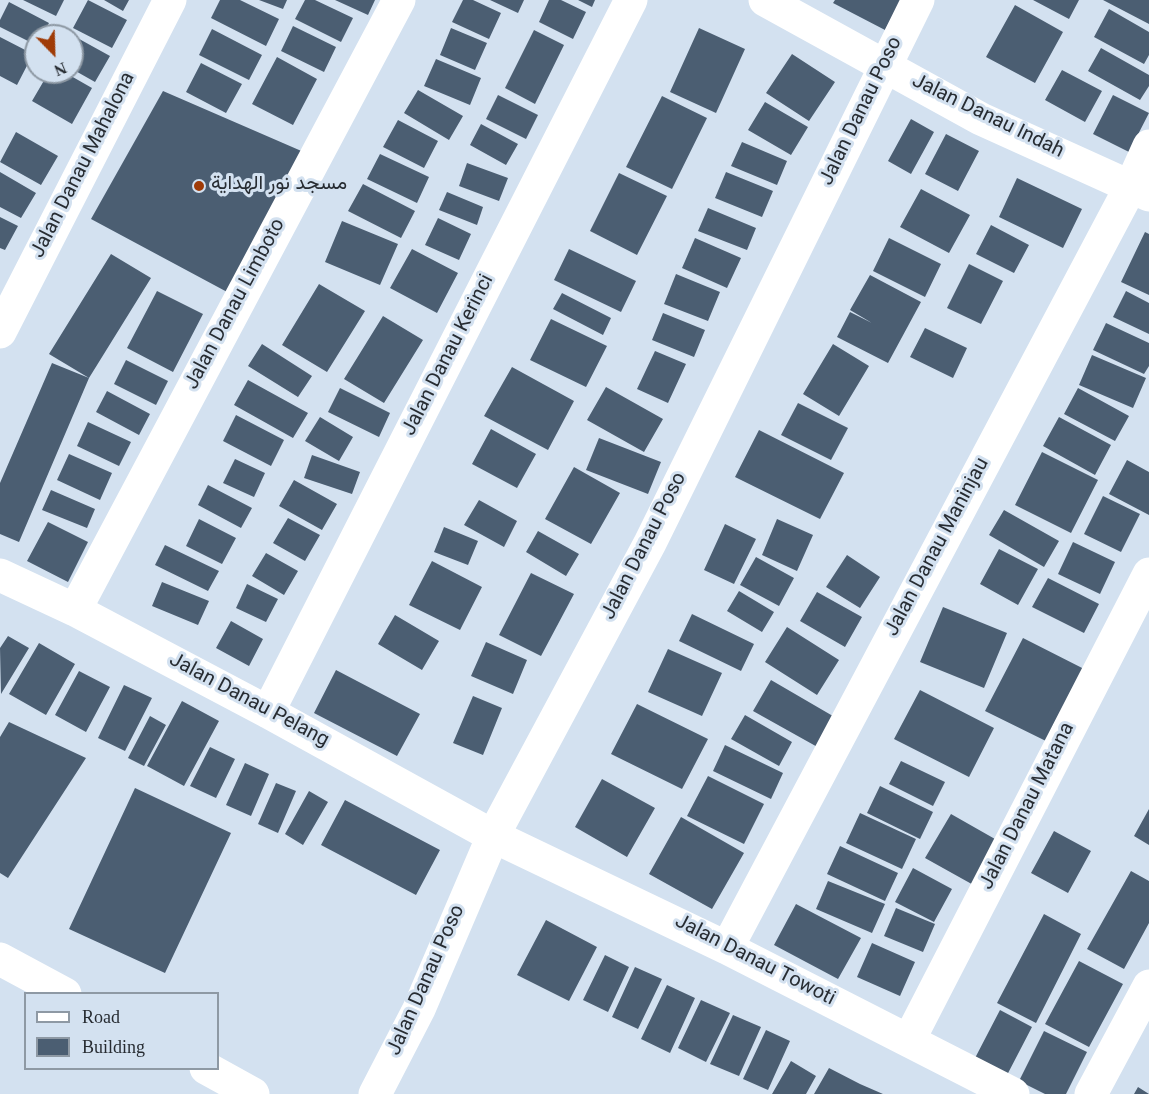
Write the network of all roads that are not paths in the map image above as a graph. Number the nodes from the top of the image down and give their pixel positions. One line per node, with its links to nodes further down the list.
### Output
1 (170, 0): 9 (street, Jalan Danau Mahalona)
2 (399, 0): 12 (street, Jalan Danau Limboto)
3 (632, 0): 13 (street, Jalan Danau Kerinci)
4 (765, 0): 6 (street, Jalan Danau Indah)
5 (918, 0): 6 (street, Jalan Danau Poso)
6 (885, 67): 8 (street, Jalan Danau Indah); 14 (street, Jalan Danau Poso)
7 (1149, 146): 8 (street, Jalan Danau Maninjau)
8 (1140, 190): 15 (street, Jalan Danau Maninjau)
9 (0, 332)
10 (1149, 574): 19 (street, Jalan Danau Matana)
11 (0, 575): 12 (street, Jalan Danau Pelang)
12 (75, 610): 13 (street, Jalan Danau Pelang)
13 (268, 712): 14 (street, Jalan Danau Pelang)
14 (492, 836): 15 (street, Jalan Danau Towoti); 22 (street, Jalan Danau Poso)
15 (727, 948): 19 (street, Jalan Danau Towoti)
16 (0, 959): 18 (street)
17 (1149, 986): 24 (street)
18 (63, 992)
19 (909, 1040): 23 (street, Jalan Danau Towoti)
20 (210, 1070): 21 (street)
21 (253, 1094)
22 (375, 1094)
23 (1013, 1094)
24 (1091, 1094)

